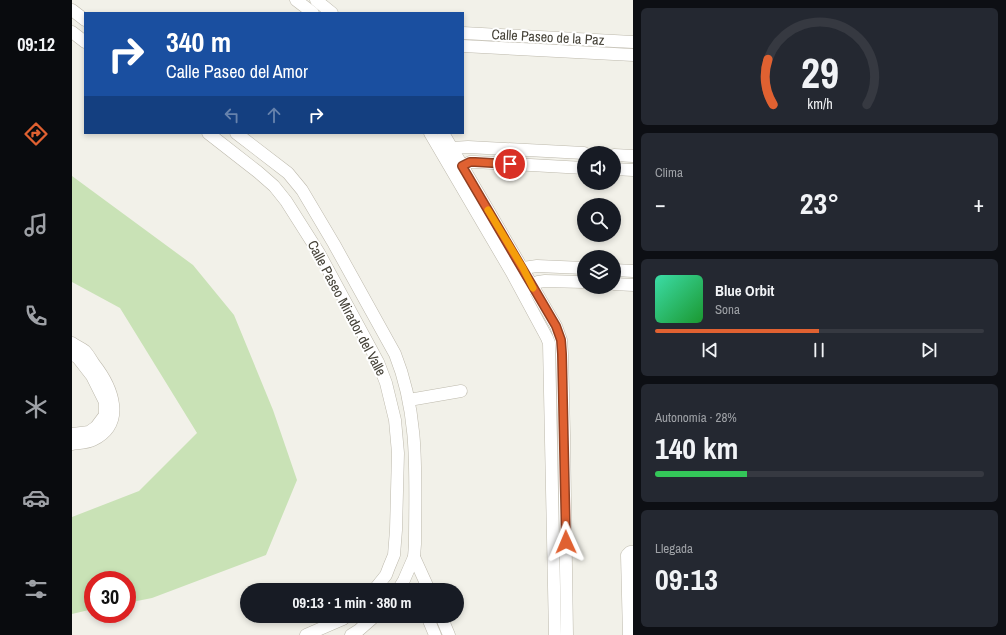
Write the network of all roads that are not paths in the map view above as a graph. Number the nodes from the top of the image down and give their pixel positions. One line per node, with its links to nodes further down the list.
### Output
1 (296, 0): 4 (street)
2 (316, 0): 5 (street)
3 (72, 10): 6 (street)
4 (312, 12)
5 (331, 12)
6 (84, 19)
7 (72, 32): 9 (street)
8 (464, 33): 10 (street, Calle Paseo de la Paz)
9 (84, 41)
10 (633, 42)
11 (464, 46): 12 (street, Calle Paseo de la Paz)
12 (633, 55)
13 (209, 134): 26 (street, Calle Paseo Mirador del Valle)
14 (238, 134): 25 (street, Calle Paseo Mirador del Valle)
15 (431, 134): 17 (street)
16 (443, 134): 17 (street)
17 (446, 150): 18 (street); 22 (street)
18 (577, 153)
19 (621, 155): 20 (street)
20 (633, 156)
21 (577, 168): 22 (street)
22 (457, 169): 27 (street); 31 (street)
23 (621, 169): 24 (street)
24 (633, 170)
25 (334, 244): 26 (street); 40 (street, Calle Paseo Mirador del Valle)
26 (318, 252): 45 (street, Calle Paseo Mirador del Valle)
27 (523, 268): 28 (street); 31 (street); 35 (street)
28 (577, 268)
29 (621, 270): 30 (street)
30 (633, 271)
31 (512, 273): 35 (street)
32 (577, 282): 35 (street)
33 (621, 284): 34 (street)
34 (633, 285)
35 (527, 288): 58 (street); 59 (street)
36 (72, 343): 39 (street)
37 (72, 354): 39 (street)
38 (461, 390): 40 (street)
39 (107, 395): 41 (street); 42 (street)
40 (409, 400): 44 (street, Calle Paseo Mirador del Valle)
41 (72, 434)
42 (72, 444)
43 (633, 552): 60 (street)
44 (414, 556): 48 (street, Calle Paseo Mirador del Valle); 49 (street)
45 (386, 575): 46 (street, Calle Paseo Mirador del Valle); 47 (street)
46 (380, 583)
47 (393, 583)
48 (402, 583)
49 (426, 583)
50 (334, 623): 54 (street)
51 (367, 623): 55 (street)
52 (430, 623): 56 (street)
53 (444, 623): 57 (street)
54 (306, 635)
55 (351, 635)
56 (436, 635)
57 (449, 635)
58 (555, 635)
59 (567, 635)
60 (629, 635)

